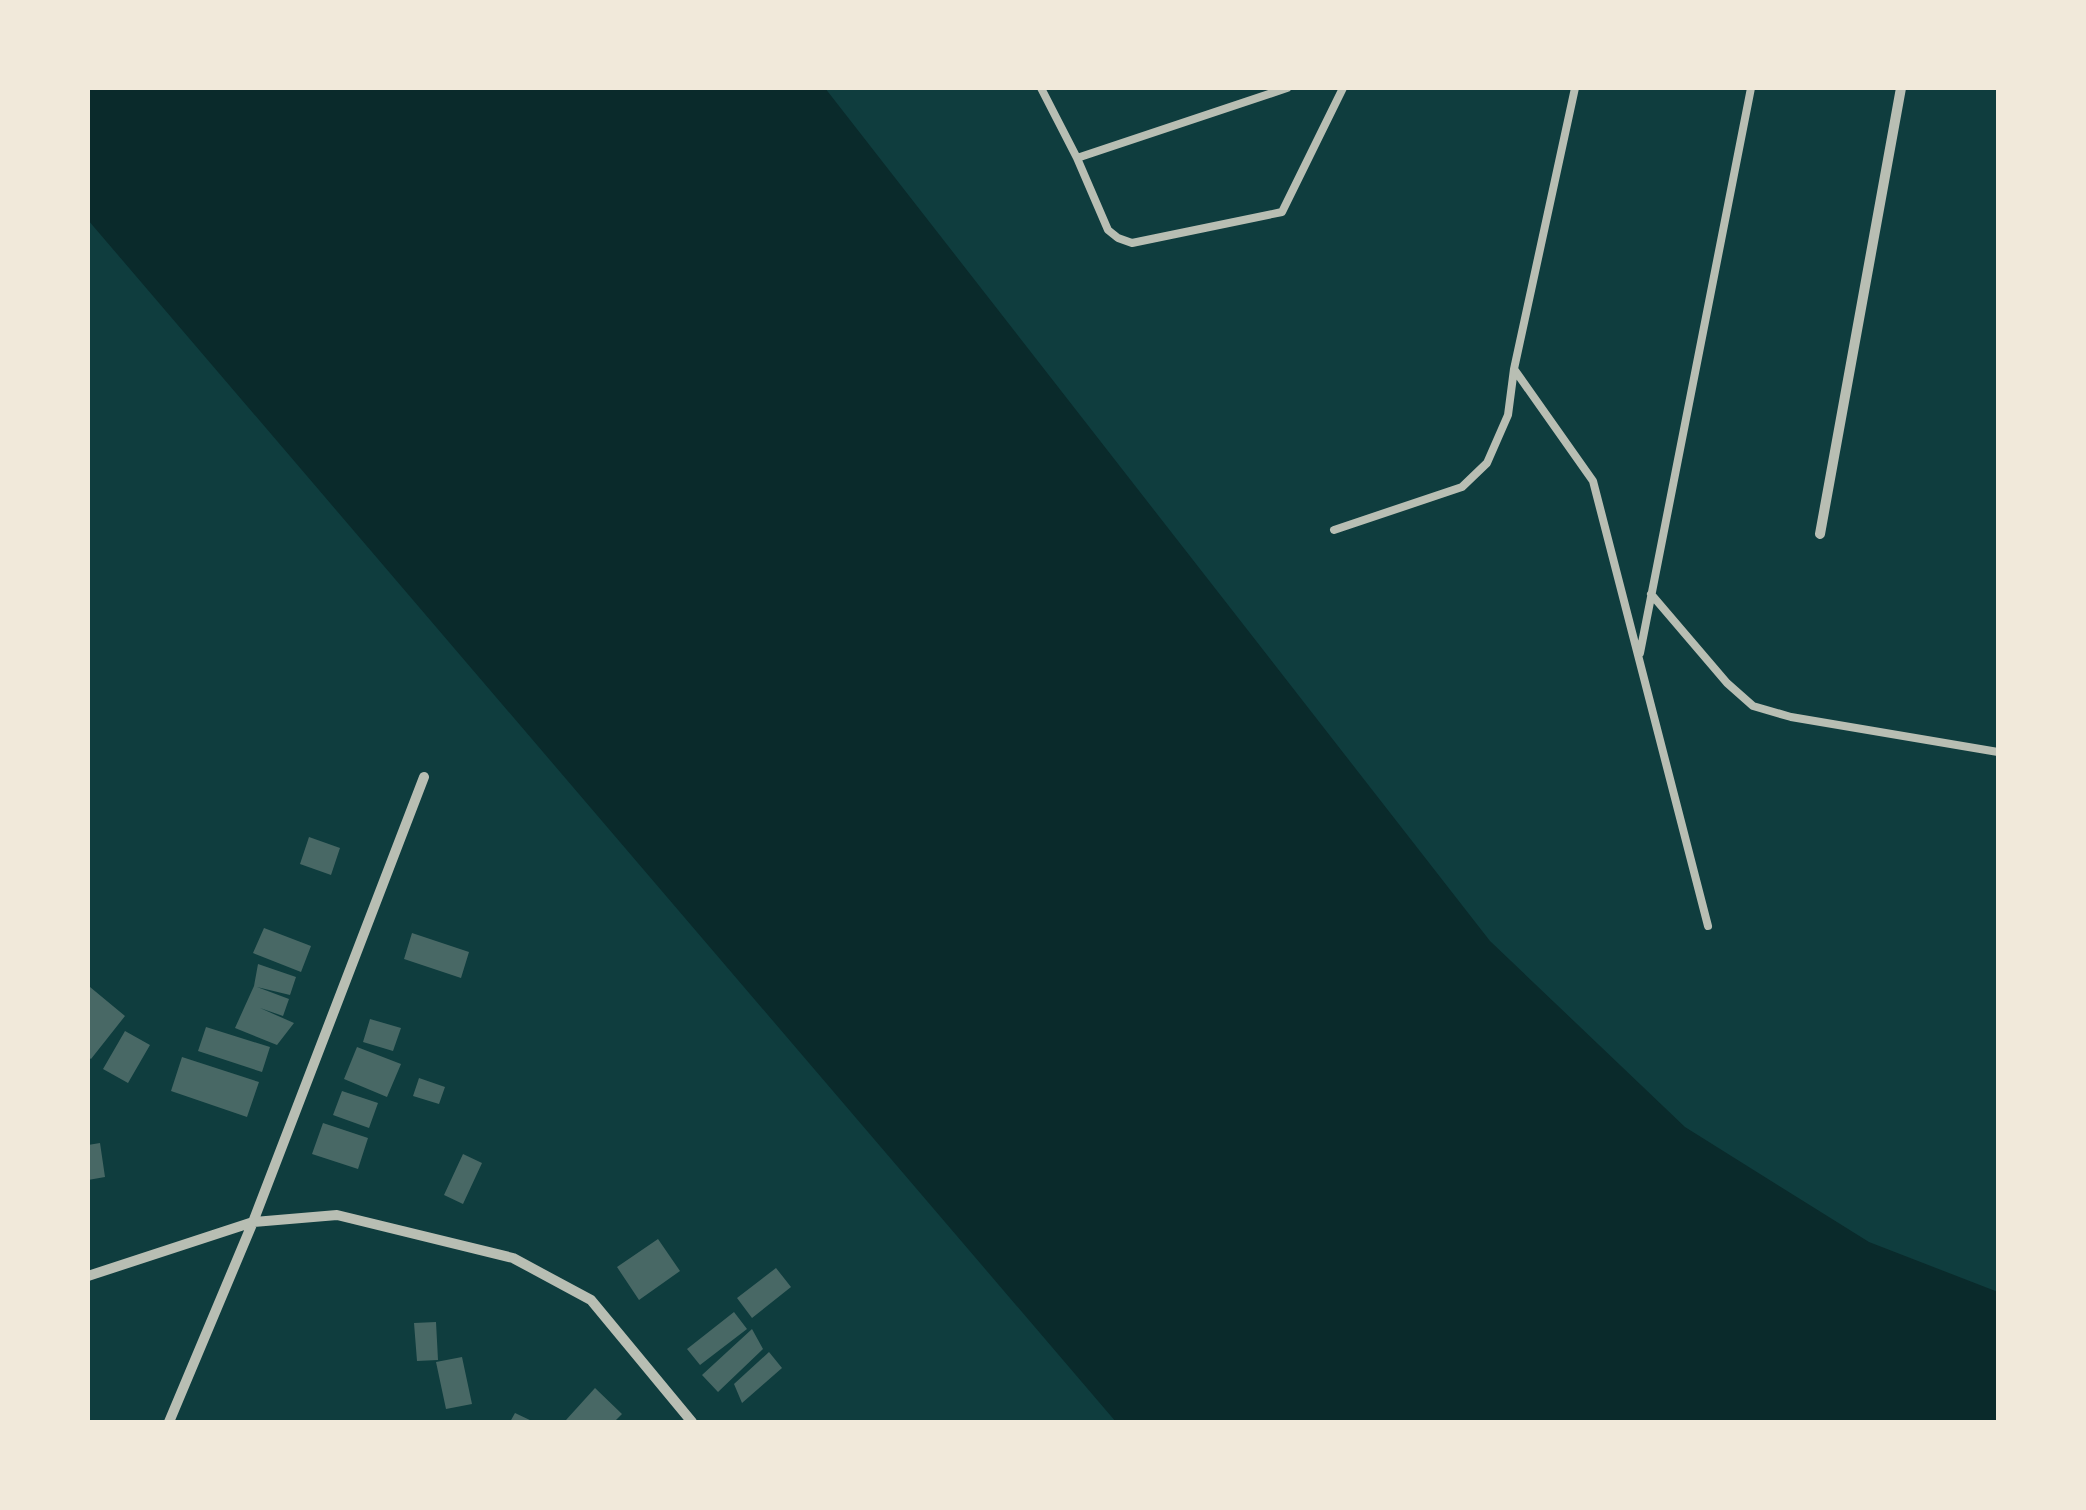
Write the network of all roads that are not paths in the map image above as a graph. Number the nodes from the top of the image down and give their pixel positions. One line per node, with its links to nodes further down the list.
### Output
1 (1041, 88): 7 (lane)
2 (1287, 88): 7 (lane)
3 (1344, 88): 7 (lane)
4 (1575, 88): 8 (lane)
5 (1752, 88): 11 (lane)
6 (1901, 88): 10 (street)
7 (1078, 158)
8 (1514, 369): 9 (lane); 12 (lane)
9 (1334, 530)
10 (1820, 534)
11 (1651, 594): 12 (lane); 13 (lane)
12 (1639, 658): 15 (lane)
13 (1998, 752)
14 (424, 778): 16 (street)
15 (1708, 926)
16 (254, 1222): 17 (street); 18 (street); 19 (street)
17 (88, 1276)
18 (169, 1422)
19 (692, 1422)

